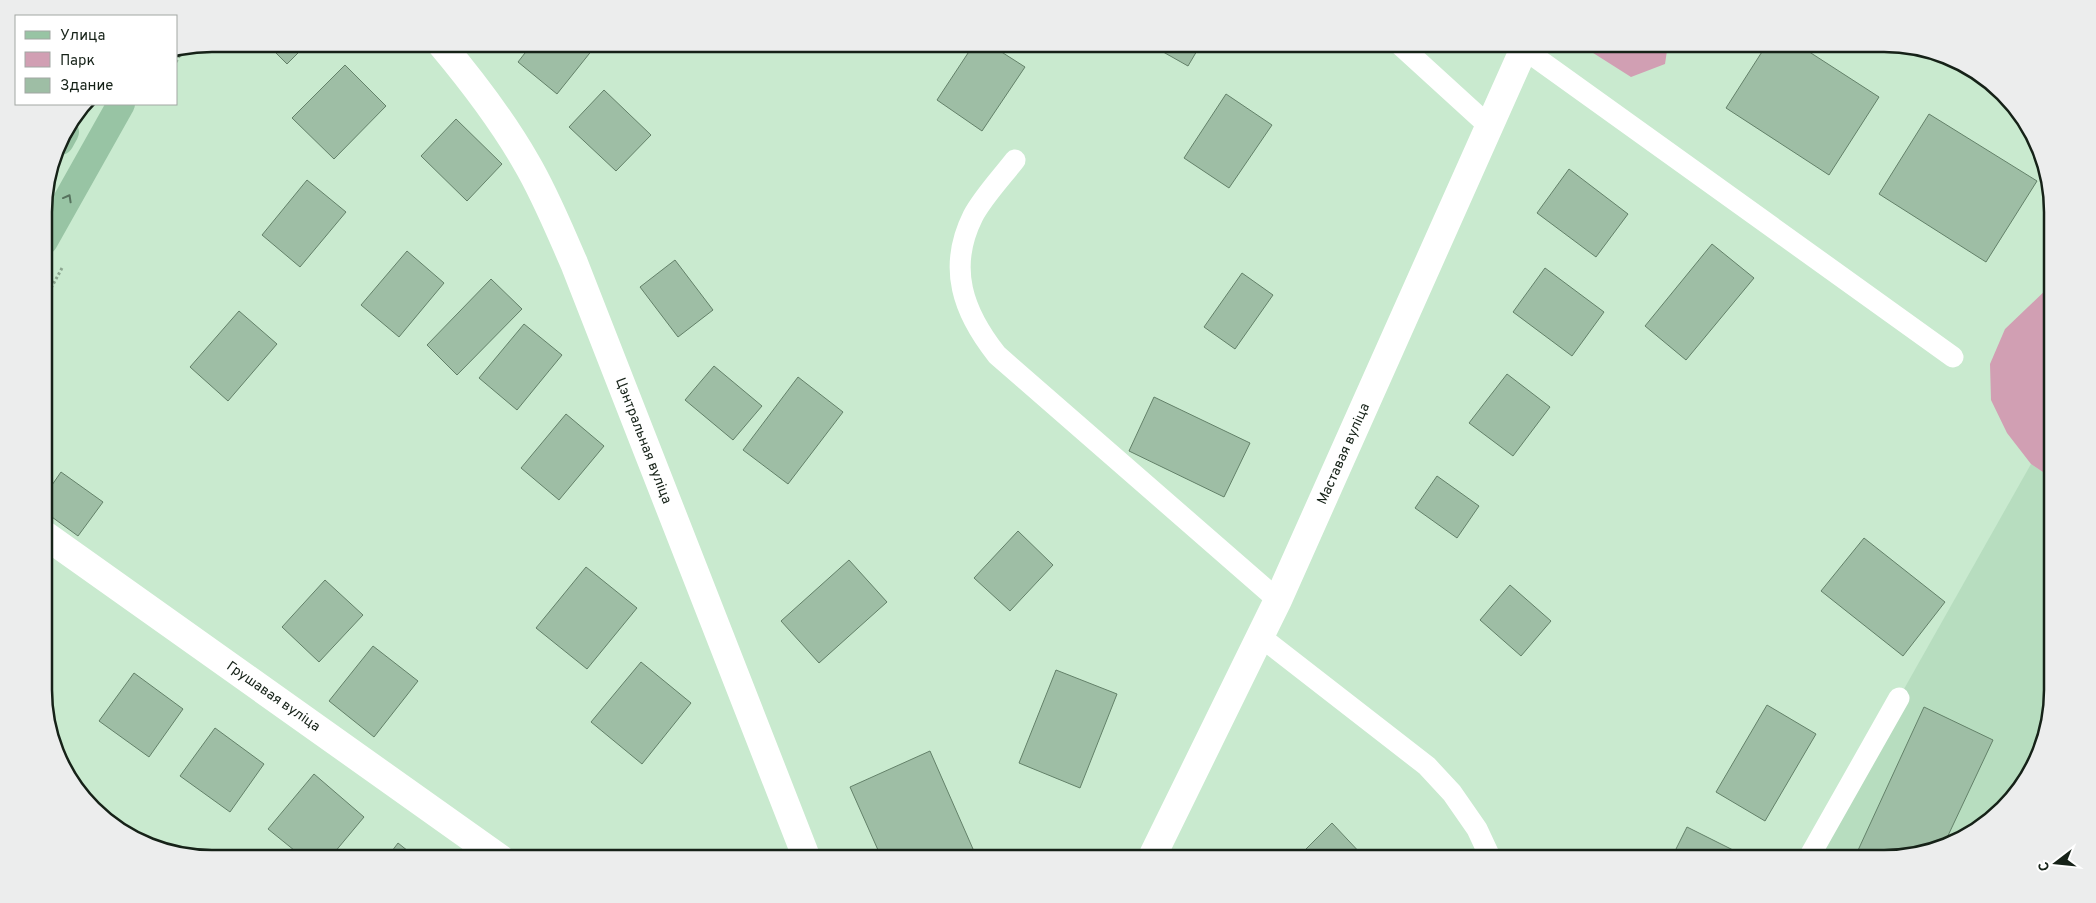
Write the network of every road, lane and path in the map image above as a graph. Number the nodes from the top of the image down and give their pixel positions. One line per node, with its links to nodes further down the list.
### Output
1 (1408, 52): 6 (lane)
2 (1522, 52): 6 (street, Маставая вуліца)
3 (1534, 52): 9 (lane)
4 (448, 53): 18 (street, Цэнтральная вуліца)
5 (120, 105): 8 (main road, one-way to 5)
6 (1490, 127): 11 (street, Маставая вуліца)
7 (1015, 160): 11 (lane)
8 (53, 224)
9 (1953, 356)
10 (52, 540): 17 (street, Грушавая вуліца)
11 (1278, 600): 12 (street, Маставая вуліца)
12 (1261, 637): 14 (street, Маставая вуліца); 15 (lane)
13 (1899, 698): 16 (lane)
14 (1155, 850)
15 (1487, 850)
16 (1813, 850)
17 (490, 851)
18 (804, 851)

